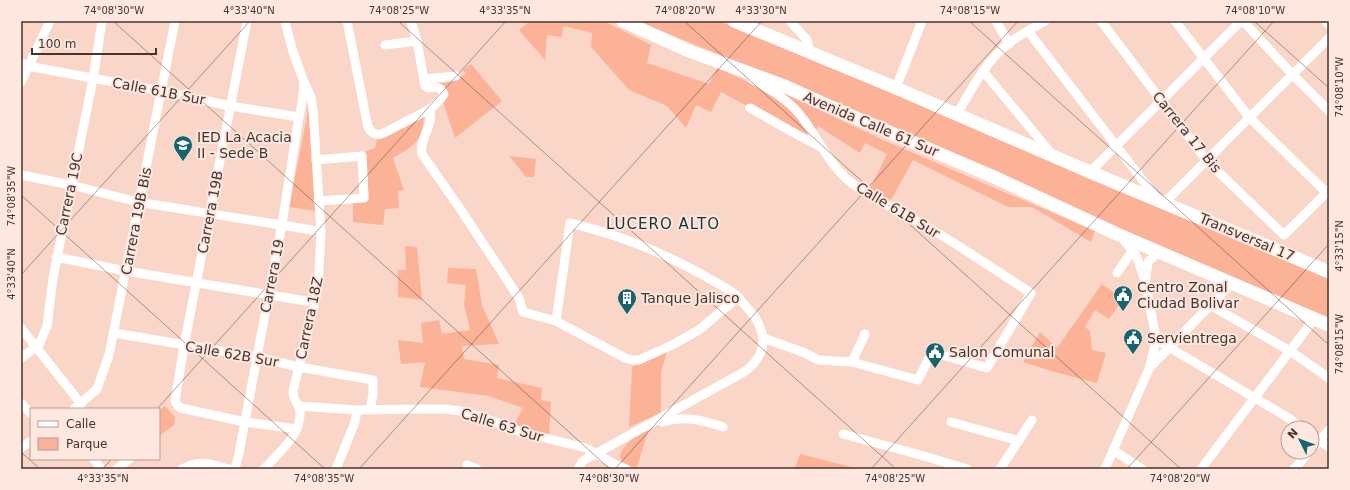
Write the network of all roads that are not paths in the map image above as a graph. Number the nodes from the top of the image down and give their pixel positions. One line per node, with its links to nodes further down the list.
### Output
1 (102, 21): 33 (street, Carrera 19C)
2 (175, 21): 38 (street, Carrera 19B Bis)
3 (247, 21): 40 (street, Carrera 19B)
4 (285, 21): 36 (street, Carrera 18Z)
5 (347, 21): 42 (street)
6 (411, 21): 23 (street)
7 (623, 21): 29 (highway, Avenida Calle 61 Sur)
8 (734, 21): 26 (highway)
9 (790, 21): 26 (street)
10 (913, 21): 20 (street)
11 (922, 21): 20 (street)
12 (996, 21): 25 (street)
13 (1045, 21): 21 (street)
14 (1101, 21): 39 (street, Carrera 17 Bis)
15 (1175, 21): 27 (street)
16 (1242, 21): 27 (street); 31 (street)
17 (1326, 21): 19 (street)
18 (48, 22): 28 (street)
19 (1329, 25)
20 (918, 31): 37 (street)
21 (1028, 31): 25 (street); 47 (street)
22 (1329, 38): 31 (street)
23 (417, 41): 24 (street); 34 (street)
24 (385, 44)
25 (1009, 44): 30 (street)
26 (810, 52): 37 (highway)
27 (1204, 58): 39 (street); 46 (street)
28 (25, 65): 33 (street, Calle 61B Sur); 35 (street)
29 (728, 65): 48 (street, Calle 61B Sur); 62 (highway, Avenida Calle 61 Sur)
30 (983, 71): 44 (street); 49 (street)
31 (1292, 74): 43 (street); 46 (street)
32 (456, 76): 34 (street)
33 (93, 78): 38 (street, Calle 61B Sur); 54 (street, Carrera 19C)
34 (424, 80): 42 (street)
35 (21, 82)
36 (304, 82): 45 (street, Carrera 19); 50 (street, Carrera 18Z)
37 (896, 88): 44 (highway)
38 (161, 91): 40 (street, Calle 61B Sur); 58 (street, Carrera 19B Bis)
39 (1161, 101): 47 (street); 51 (street, Carrera 17 Bis)
40 (230, 106): 45 (street, Calle 61B Sur); 59 (street, Carrera 19B)
41 (750, 108): 48 (street)
42 (430, 109): 77 (street)
43 (1329, 111)
44 (957, 114): 49 (highway)
45 (299, 117): 60 (street, Carrera 19)
46 (1249, 117): 51 (street); 55 (street)
47 (1116, 146): 52 (street); 57 (street)
48 (821, 147): 90 (street, Calle 61B Sur)
49 (1053, 156): 52 (highway)
50 (316, 160): 56 (street, Carrera 18Z); 56 (street)
51 (1206, 160): 55 (street, Carrera 17 Bis); 57 (street)
52 (1090, 172): 57 (highway)
53 (21, 175): 54 (street)
54 (71, 185): 58 (street); 65 (street, Carrera 19C)
55 (1328, 192)
56 (318, 201): 91 (street, Carrera 18Z)
57 (1161, 201): 67 (highway, Transversal 17)
58 (138, 202): 59 (street); 66 (street, Carrera 19B Bis)
59 (210, 213): 60 (street); 70 (street, Carrera 19B)
60 (282, 224): 61 (street); 72 (street, Carrera 19)
61 (312, 230)
62 (1116, 234): 63 (street); 64 (highway)
63 (1133, 250): 68 (street); 69 (street)
64 (1159, 252): 69 (street); 71 (highway)
65 (56, 257): 66 (street); 85 (street, Carrera 19C)
66 (126, 271): 70 (street); 80 (street, Carrera 19B Bis)
67 (1329, 272)
68 (1117, 274)
69 (1145, 281): 83 (street)
70 (196, 283): 72 (street); 84 (street, Carrera 19B)
71 (1232, 283): 75 (street); 76 (highway)
72 (269, 294): 74 (street); 88 (street, Carrera 19)
73 (738, 297): 77 (street); 77 (street); 82 (street)
74 (306, 301)
75 (1210, 305): 86 (street); 87 (street)
76 (1314, 318): 78 (highway); 87 (street)
77 (556, 321)
78 (1329, 325)
79 (21, 328): 85 (street)
80 (114, 334): 84 (street, Calle 62B Sur); 96 (street, Carrera 19B Bis)
81 (865, 334): 90 (street)
82 (763, 338): 90 (street); 106 (street)
83 (1155, 338): 86 (street); 92 (street)
84 (184, 346): 88 (street, Calle 62B Sur); 103 (street, Carrera 19B)
85 (36, 347): 89 (street, Carrera 19C); 96 (street)
86 (1170, 347): 92 (street); 94 (street)
87 (1290, 351): 93 (street); 94 (street)
88 (257, 357): 91 (street, Calle 62B Sur); 103 (street, Carrera 19)
89 (21, 358)
90 (852, 362)
91 (299, 367): 97 (street, Carrera 18Z); 99 (street, Calle 62B Sur)
92 (1149, 369): 116 (street)
93 (1329, 378)
94 (1255, 398): 102 (street); 136 (street)
95 (21, 402): 100 (street)
96 (78, 406)
97 (299, 406): 98 (street, Calle 63 Sur); 107 (street, Carrera 18Z)
98 (358, 410): 99 (street, Calle 63 Sur); 128 (street)
99 (370, 410): 117 (street, Calle 63 Sur)
100 (30, 413)
101 (1032, 420): 111 (street)
102 (1291, 420)
103 (244, 422): 107 (street); 126 (street, Carrera 19)
104 (951, 422): 111 (street)
105 (722, 427): 106 (street)
106 (644, 428): 117 (street)
107 (297, 429): 127 (street, Carrera 18Z)
108 (1329, 430): 110 (street)
109 (843, 434): 132 (street)
110 (1320, 436)
111 (1019, 441): 133 (street)
112 (1320, 441): 114 (street)
113 (30, 442): 115 (street)
114 (1329, 447)
115 (21, 448)
116 (1113, 450): 134 (street); 135 (street)
117 (597, 453): 130 (street); 131 (street, Calle 63 Sur)
118 (95, 460): 122 (street)
119 (128, 460): 123 (street)
120 (1302, 460): 137 (street)
121 (467, 465): 129 (street)
122 (101, 469)
123 (117, 469)
124 (182, 469): 125 (street)
125 (229, 469)
126 (235, 469)
127 (264, 469)
128 (336, 469)
129 (477, 469)
130 (578, 469)
131 (626, 469)
132 (967, 469)
133 (1000, 469)
134 (1105, 469)
135 (1142, 469)
136 (1201, 469)
137 (1294, 469)

